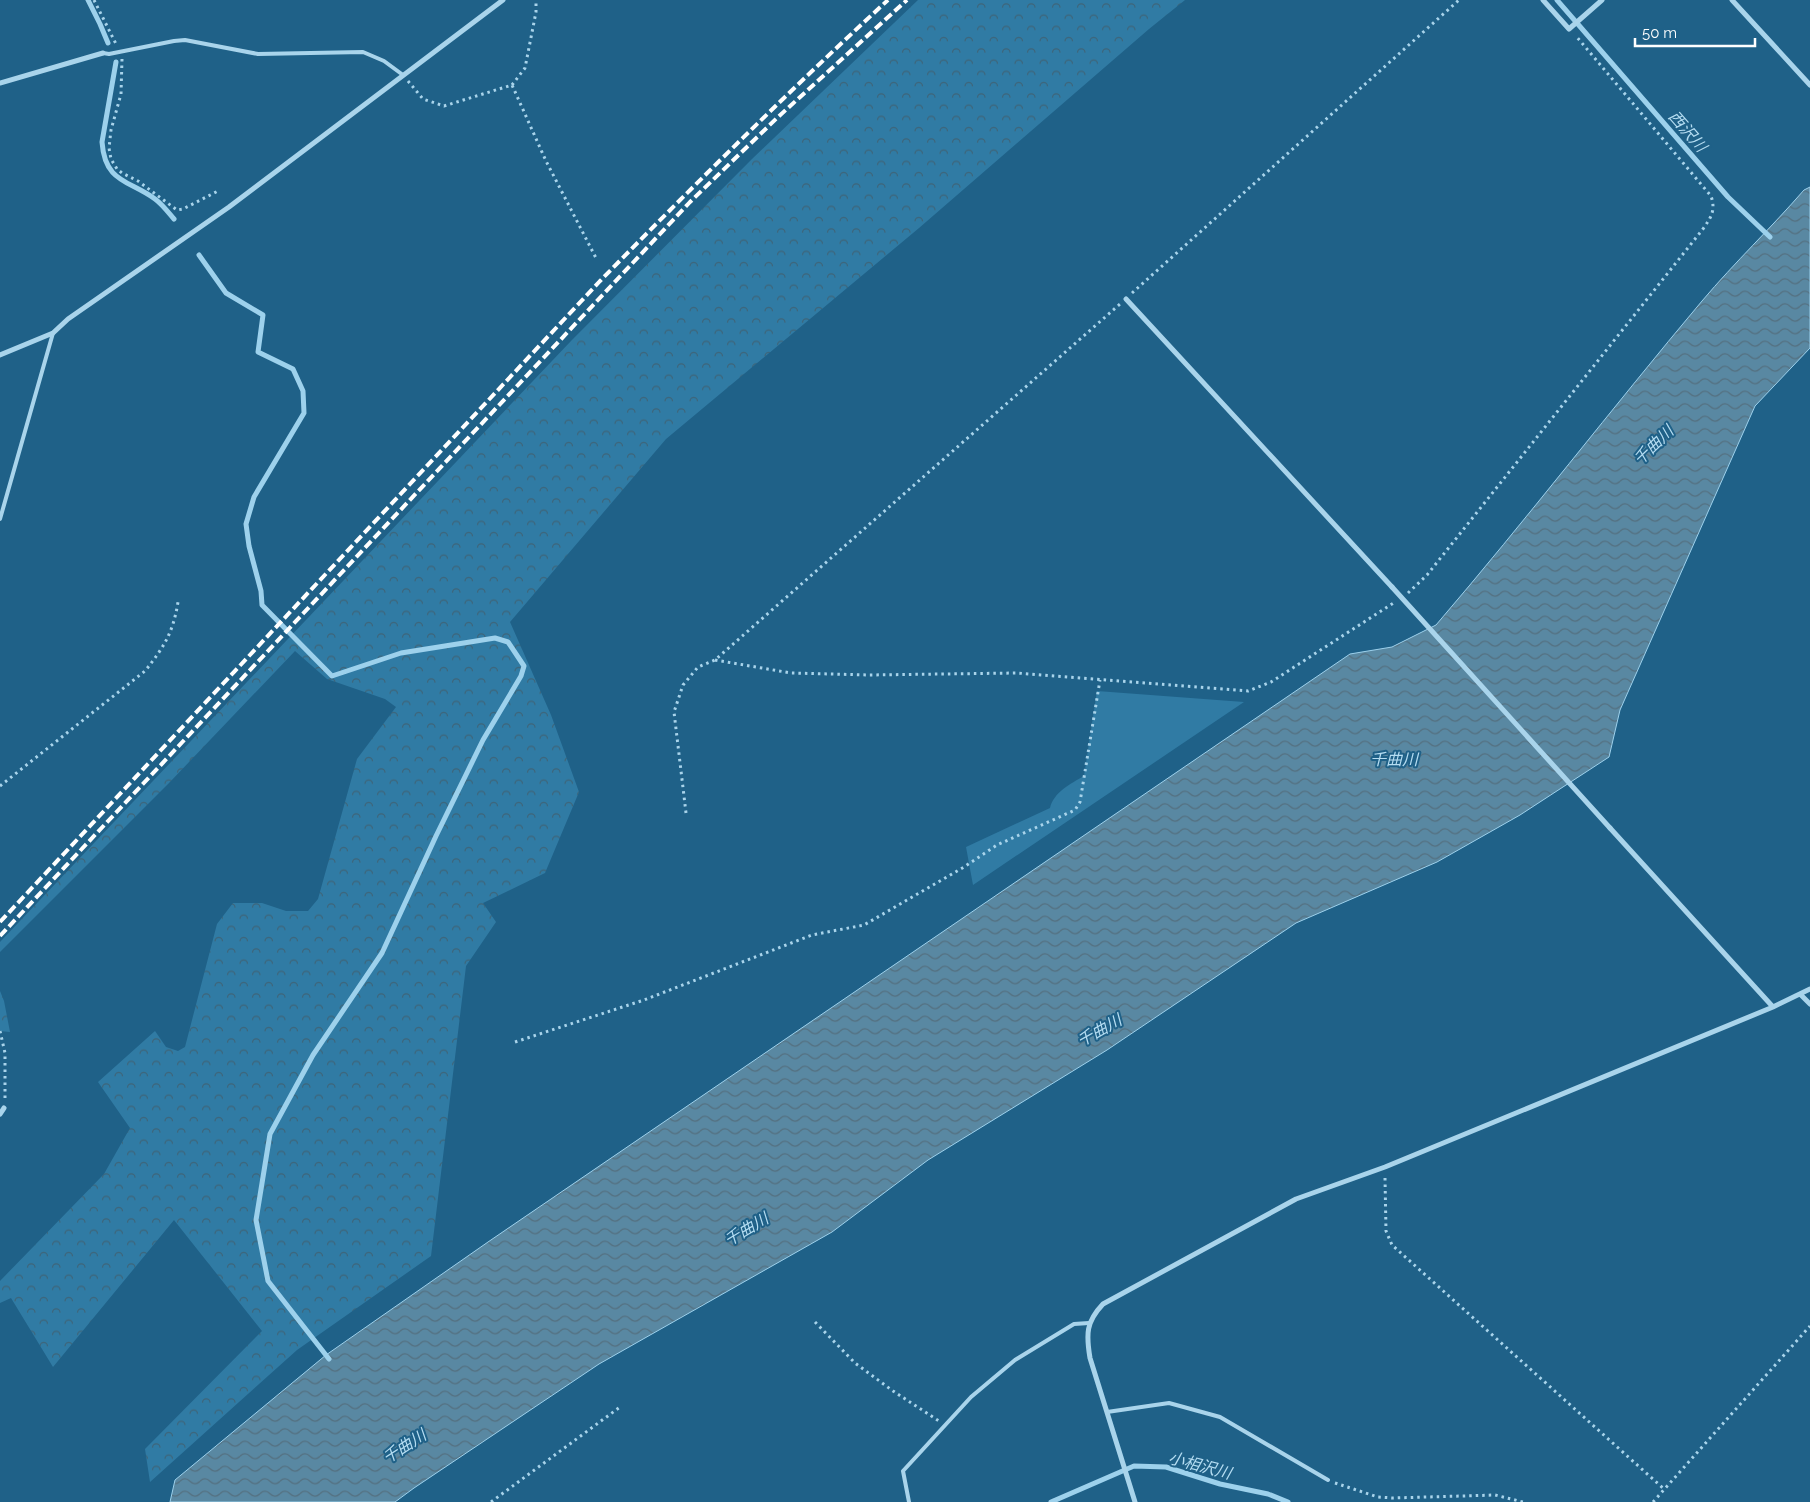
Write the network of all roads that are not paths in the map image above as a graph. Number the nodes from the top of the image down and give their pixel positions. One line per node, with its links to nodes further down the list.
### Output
1 (503, 0): 6 (street)
2 (1543, 0): 3 (street)
3 (1602, 0)
4 (1732, 0): 8 (street)
5 (104, 53): 6 (lane); 7 (street)
6 (403, 75): 10 (street)
7 (0, 83)
8 (1810, 85)
9 (1126, 299): 16 (street, bridge)
10 (54, 333): 11 (street); 12 (lane)
11 (0, 355)
12 (0, 519)
13 (1810, 989): 14 (street)
14 (1800, 994): 15 (street); 16 (street)
15 (1810, 1004)
16 (1773, 1007): 19 (street)
17 (4, 1108): 18 (street)
18 (0, 1114)
19 (1089, 1323): 20 (street); 22 (lane)
20 (1106, 1412): 21 (lane); 23 (street)
21 (1328, 1480)
22 (909, 1502)
23 (1135, 1502)

